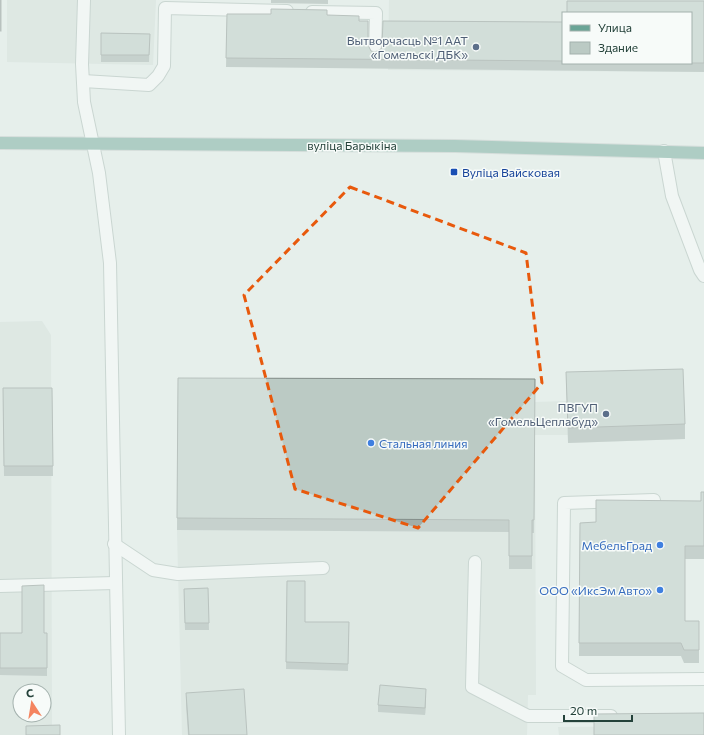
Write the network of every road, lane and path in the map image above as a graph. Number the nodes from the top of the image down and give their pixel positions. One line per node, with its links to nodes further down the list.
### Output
1 (84, 0): 3 (street)
2 (375, 54): 3 (street)
3 (83, 81): 5 (street)
4 (0, 144): 5 (main road, вуліца Барыкіна)
5 (93, 144): 6 (main road, вуліца Барыкіна); 10 (street)
6 (664, 151): 7 (main road, вуліца Барыкіна); 8 (street)
7 (704, 152)
8 (704, 276)
9 (654, 500): 15 (street)
10 (114, 544): 12 (street); 13 (street)
11 (475, 562): 16 (street)
12 (323, 568)
13 (115, 583): 14 (street); 17 (street)
14 (0, 586)
15 (704, 678)
16 (620, 716)
17 (119, 735)

